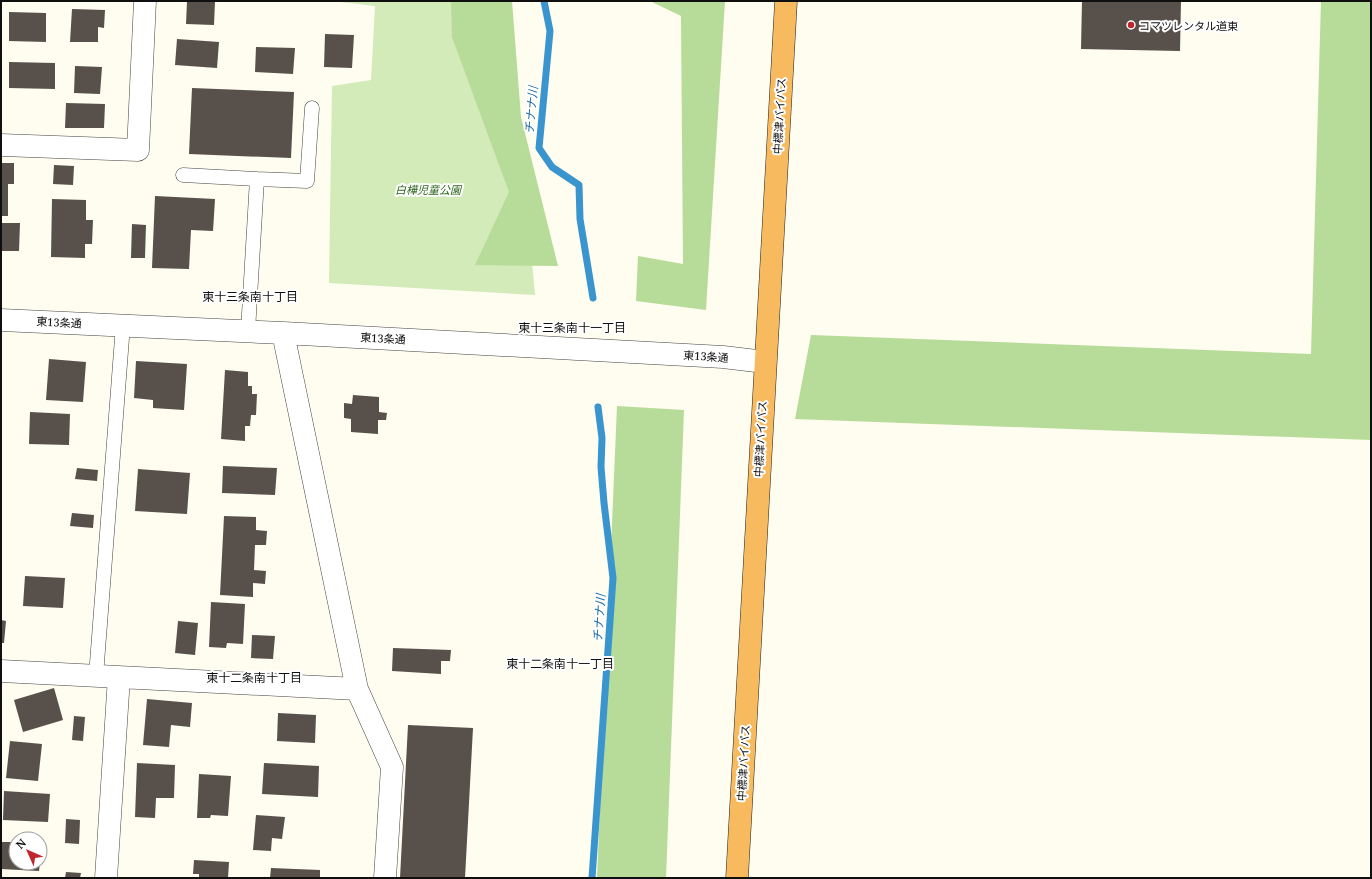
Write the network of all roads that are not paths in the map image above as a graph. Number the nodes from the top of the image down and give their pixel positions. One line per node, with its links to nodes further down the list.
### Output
1 (145, 1): 4 (street)
2 (786, 1): 11 (highway, 中標津バイパス)
3 (312, 108): 6 (lane)
4 (1, 145)
5 (183, 175): 6 (lane)
6 (257, 178): 9 (lane)
7 (1, 320): 8 (street, 東13条通)
8 (123, 325): 9 (street, 東13条通); 13 (lane)
9 (248, 331): 10 (street, 東13条通)
10 (283, 333): 11 (street, 東13条通); 15 (street)
11 (765, 362): 18 (highway, 中標津バイパス)
12 (1, 671): 13 (street)
13 (96, 676): 14 (street)
14 (118, 677): 15 (street); 16 (street)
15 (357, 689): 17 (street)
16 (106, 878)
17 (385, 878)
18 (737, 878)

